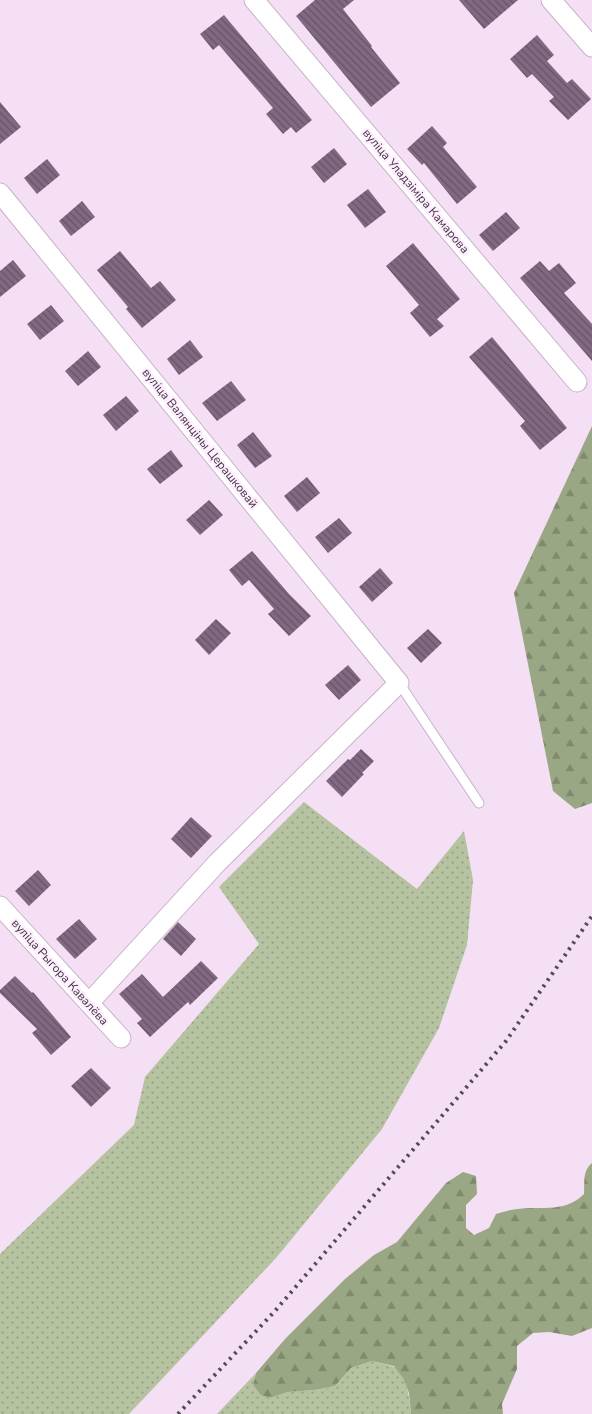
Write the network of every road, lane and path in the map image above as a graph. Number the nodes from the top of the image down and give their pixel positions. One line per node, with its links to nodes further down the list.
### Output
1 (254, 0): 5 (street, вуліца Уладзіміра Камарова)
2 (551, 0): 3 (street)
3 (592, 47)
4 (0, 194): 6 (street, вуліца Валянціны Церашковай)
5 (577, 382)
6 (399, 683): 7 (lane); 9 (street)
7 (480, 803)
8 (0, 906): 9 (street, вуліца Рыгора Кавалёва)
9 (89, 1003): 10 (street, вуліца Рыгора Кавалёва)
10 (121, 1038)

